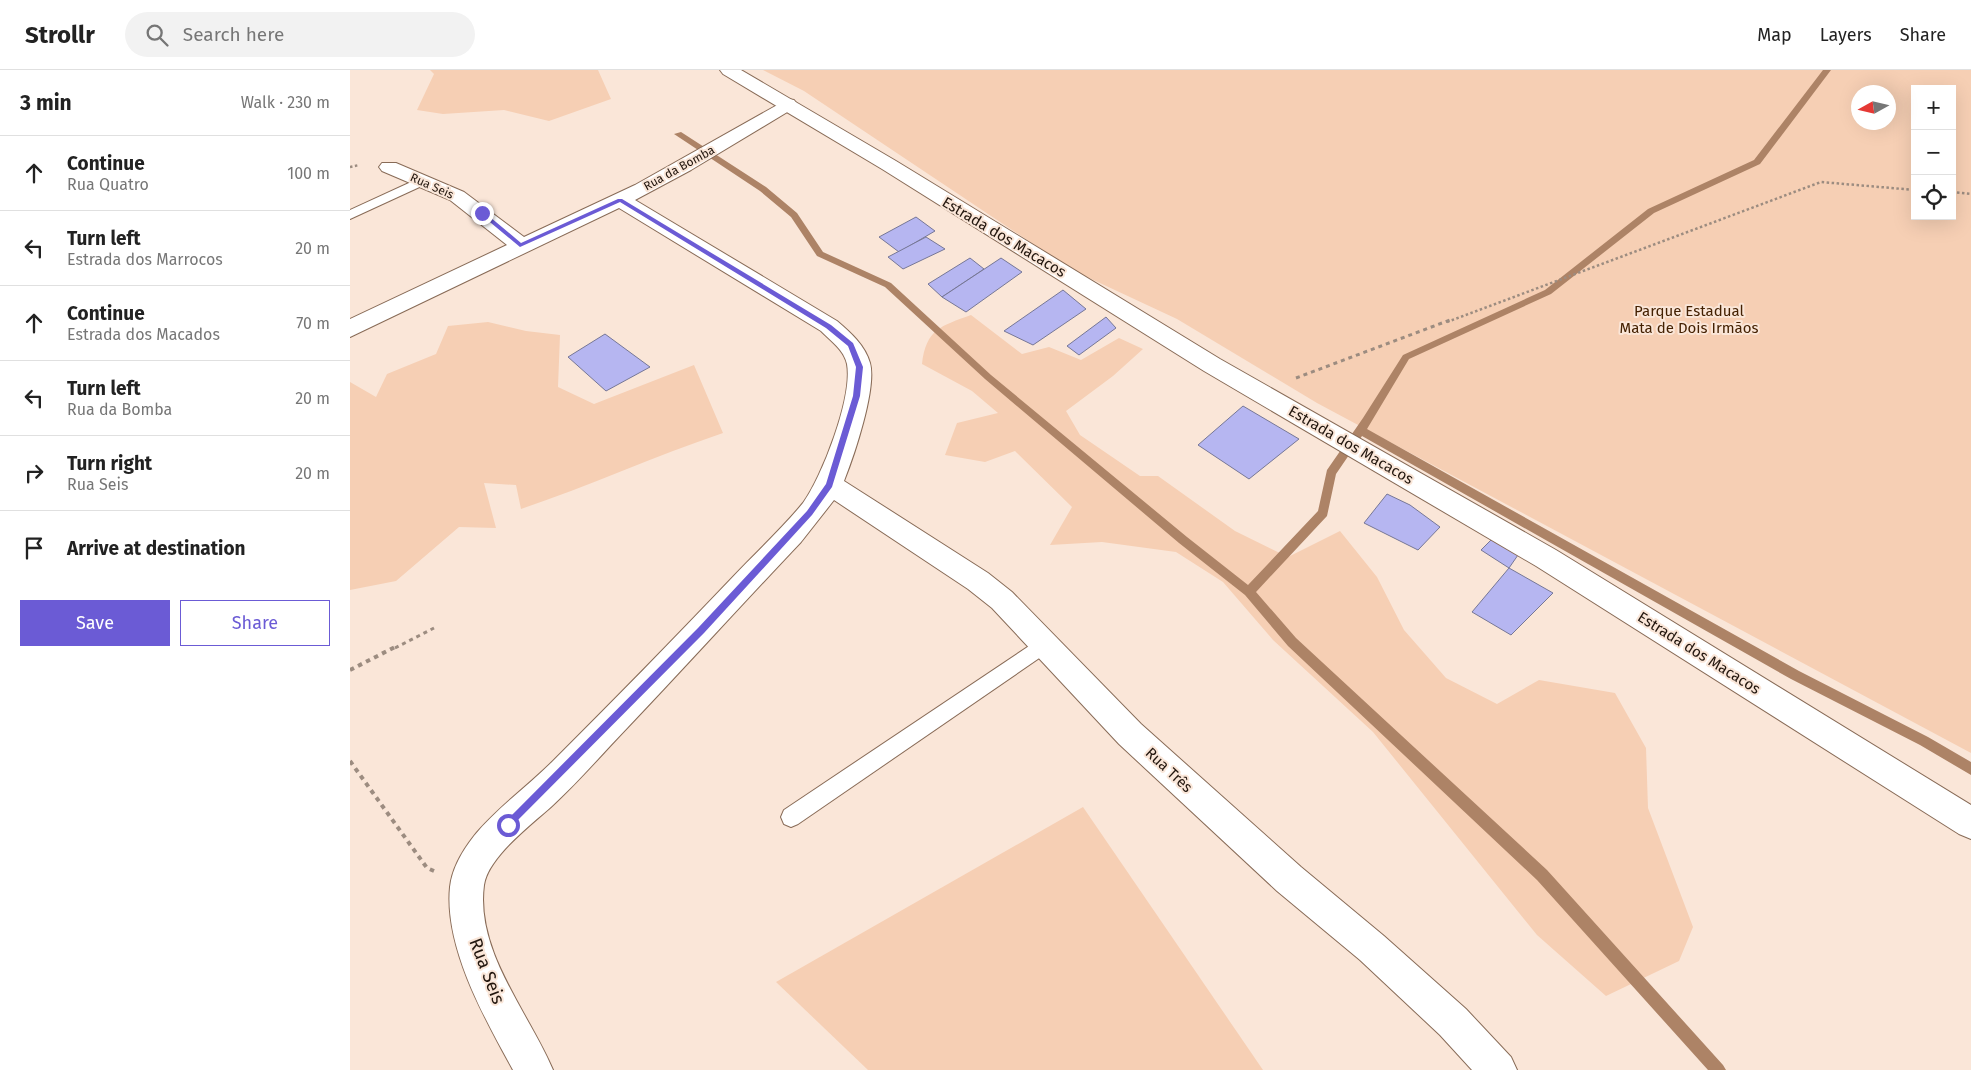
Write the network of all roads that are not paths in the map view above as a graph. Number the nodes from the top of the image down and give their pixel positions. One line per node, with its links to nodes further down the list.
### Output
1 (729, 70): 2 (street, Estrada dos Macacos)
2 (788, 104): 5 (street, Rua da Bomba); 12 (street, Estrada dos Macacos)
3 (389, 167): 4 (street, Rua Seis)
4 (422, 181): 6 (lane); 7 (street, Rua Seis)
5 (620, 200): 7 (street, Rua da Bomba); 9 (street)
6 (350, 215)
7 (520, 246): 8 (street, Rua da Bomba)
8 (350, 329)
9 (829, 484): 10 (street, Rua Três); 13 (street, Rua Seis)
10 (1044, 644): 11 (lane); 14 (street, Rua Três)
11 (791, 817)
12 (1971, 823)
13 (522, 1064)
14 (1498, 1070)

